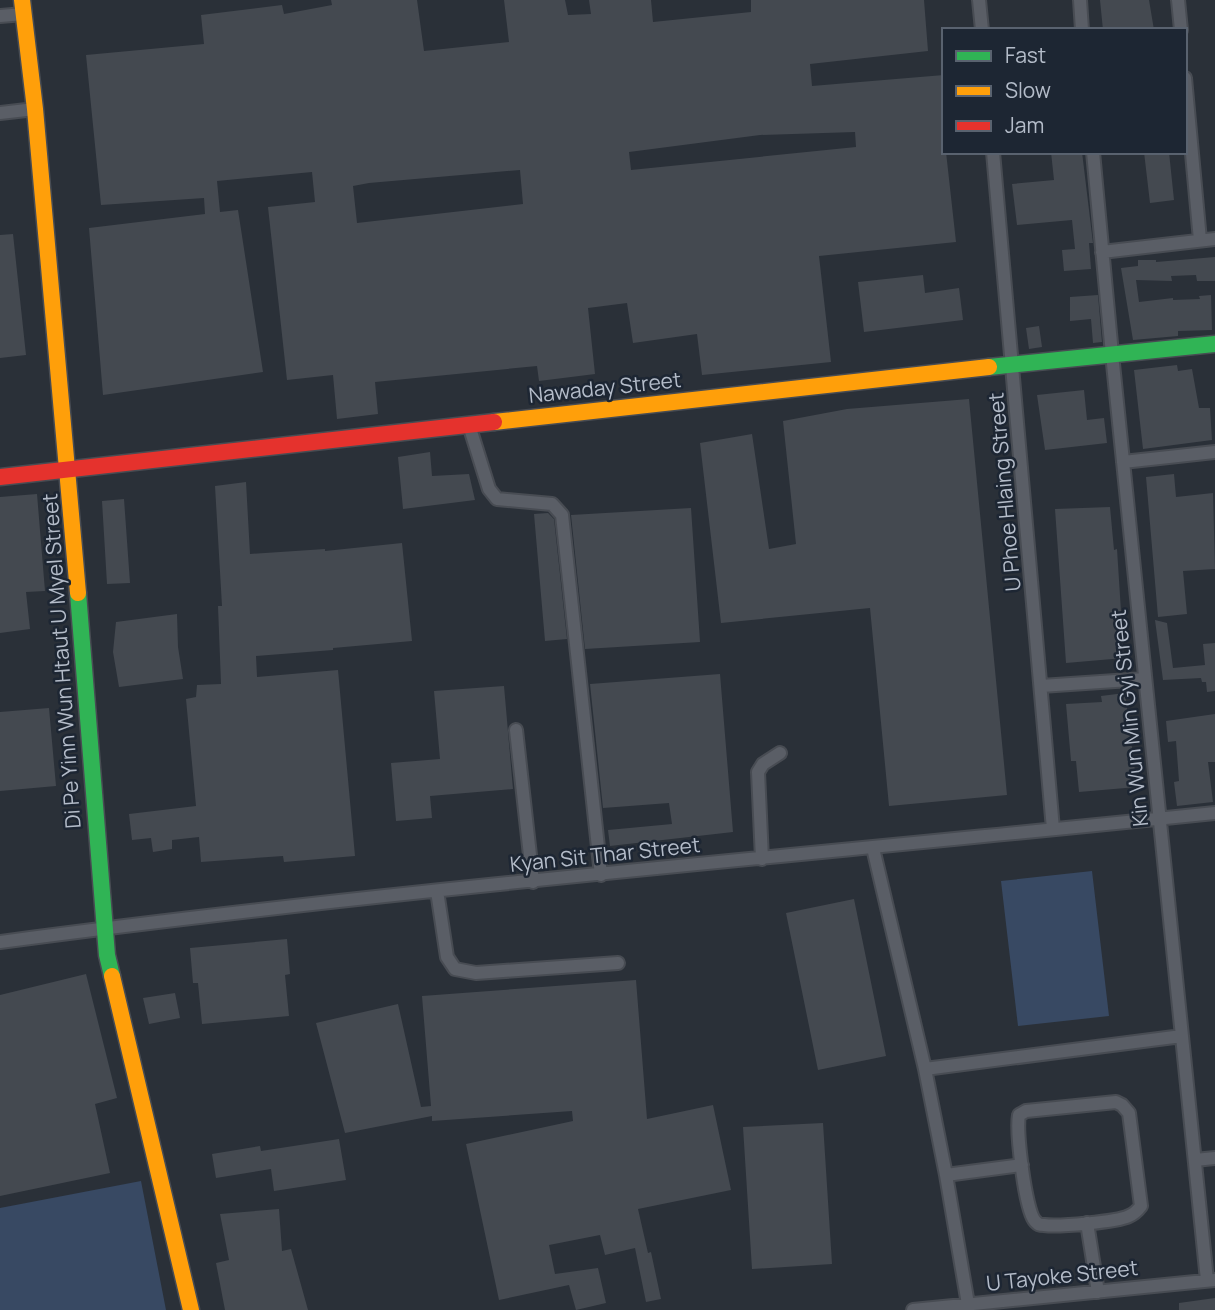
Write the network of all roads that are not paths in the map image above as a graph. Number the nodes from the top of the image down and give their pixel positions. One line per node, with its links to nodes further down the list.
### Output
1 (979, 0): 6 (street)
2 (1080, 0): 7 (street)
3 (1178, 0): 8 (street)
4 (23, 7): 5 (street); 10 (street, Di Pe Yinn Wun Htaut U Myel Street)
5 (0, 16)
6 (982, 28)
7 (1082, 28)
8 (1181, 28)
9 (1187, 100): 15 (street)
10 (35, 109): 11 (street); 23 (street, Di Pe Yinn Wun Htaut U Myel Street)
11 (0, 113)
12 (993, 154): 19 (street, U Phoe Hlaing Street)
13 (1093, 154): 16 (street, Kin Wun Min Gyi Street)
14 (1215, 239): 15 (street)
15 (1200, 240): 16 (street)
16 (1102, 252): 18 (street, Kin Wun Min Gyi Street)
17 (1215, 344): 18 (street, Nawaday Street)
18 (1112, 354): 19 (street, Nawaday Street); 22 (street, Kin Wun Min Gyi Street)
19 (1013, 364): 20 (street, Nawaday Street); 26 (street, U Phoe Hlaing Street)
20 (469, 425): 23 (street, Nawaday Street); 34 (street)
21 (1215, 452): 22 (street)
22 (1123, 462): 25 (street, Kin Wun Min Gyi Street)
23 (68, 470): 24 (street, Nawaday Street); 37 (street, Di Pe Yinn Wun Htaut U Myel Street)
24 (0, 477)
25 (1145, 679): 26 (street); 30 (street, Kin Wun Min Gyi Street)
26 (1041, 686): 31 (street, U Phoe Hlaing Street)
27 (516, 730): 35 (street)
28 (780, 753): 33 (street)
29 (1215, 813): 30 (street, Kyan Sit Thar Street)
30 (1160, 819): 31 (street, Kyan Sit Thar Street); 40 (street, Kin Wun Min Gyi Street)
31 (1053, 829): 32 (street, Kyan Sit Thar Street)
32 (873, 848): 33 (street, Kyan Sit Thar Street); 41 (street)
33 (762, 859): 34 (street, Kyan Sit Thar Street)
34 (600, 875): 35 (street, Kyan Sit Thar Street)
35 (533, 882): 36 (street, Kyan Sit Thar Street)
36 (437, 891): 37 (street, Kyan Sit Thar Street); 39 (street)
37 (104, 928): 38 (street, Kyan Sit Thar Street); 50 (street, Di Pe Yinn Wun Htaut U Myel Street)
38 (0, 942)
39 (618, 963)
40 (1182, 1036): 41 (street); 43 (street, Kin Wun Min Gyi Street)
41 (925, 1069): 45 (street)
42 (1215, 1158): 43 (street)
43 (1195, 1160): 47 (street, Kin Wun Min Gyi Street)
44 (1022, 1165): 45 (street); 46 (street); 46 (street)
45 (946, 1175): 49 (street)
46 (1087, 1223): 48 (street)
47 (1211, 1280): 48 (street, U Tayoke Street)
48 (1098, 1292): 49 (street, U Tayoke Street)
49 (968, 1307): 51 (street, U Tayoke Street)
50 (191, 1310)
51 (912, 1310)

